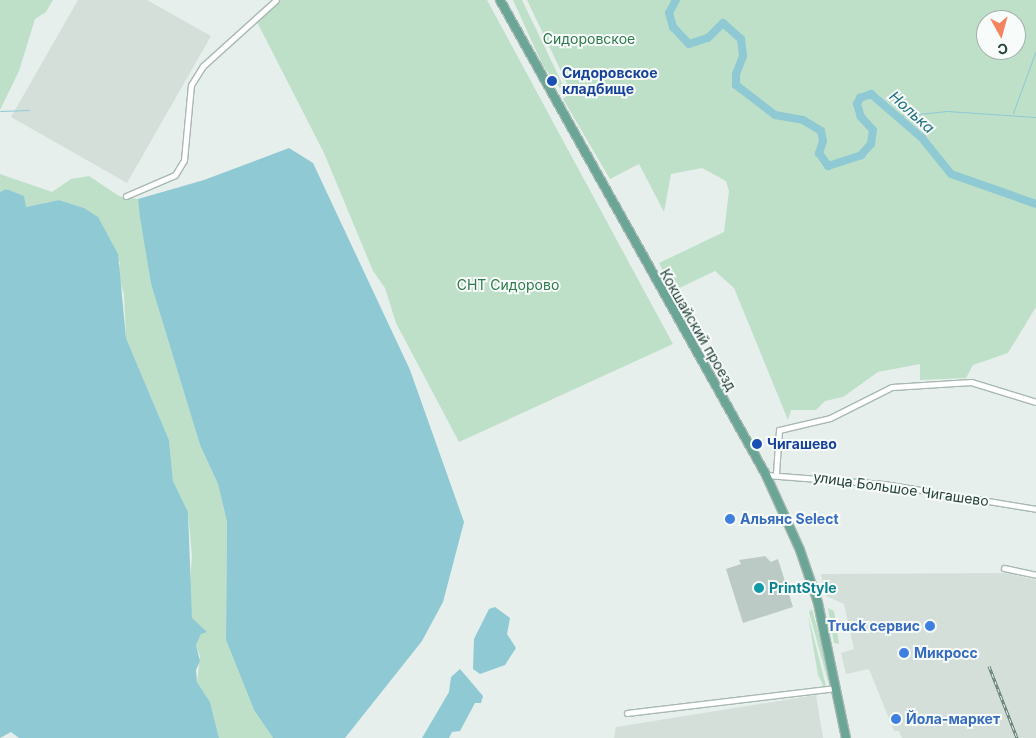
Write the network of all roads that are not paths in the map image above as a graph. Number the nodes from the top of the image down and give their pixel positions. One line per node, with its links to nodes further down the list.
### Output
1 (276, 0): 3 (street)
2 (500, 0): 6 (main road, Кокшайский проезд)
3 (126, 196)
4 (1036, 402): 5 (street)
5 (776, 473): 6 (street, улица Большое Чигашево); 7 (street, улица Большое Чигашево)
6 (766, 475): 10 (main road, Кокшайский проезд)
7 (1036, 508)
8 (1004, 568): 9 (street)
9 (1036, 575)
10 (836, 688): 11 (street); 12 (main road, Кокшайский проезд)
11 (627, 713)
12 (846, 738)

